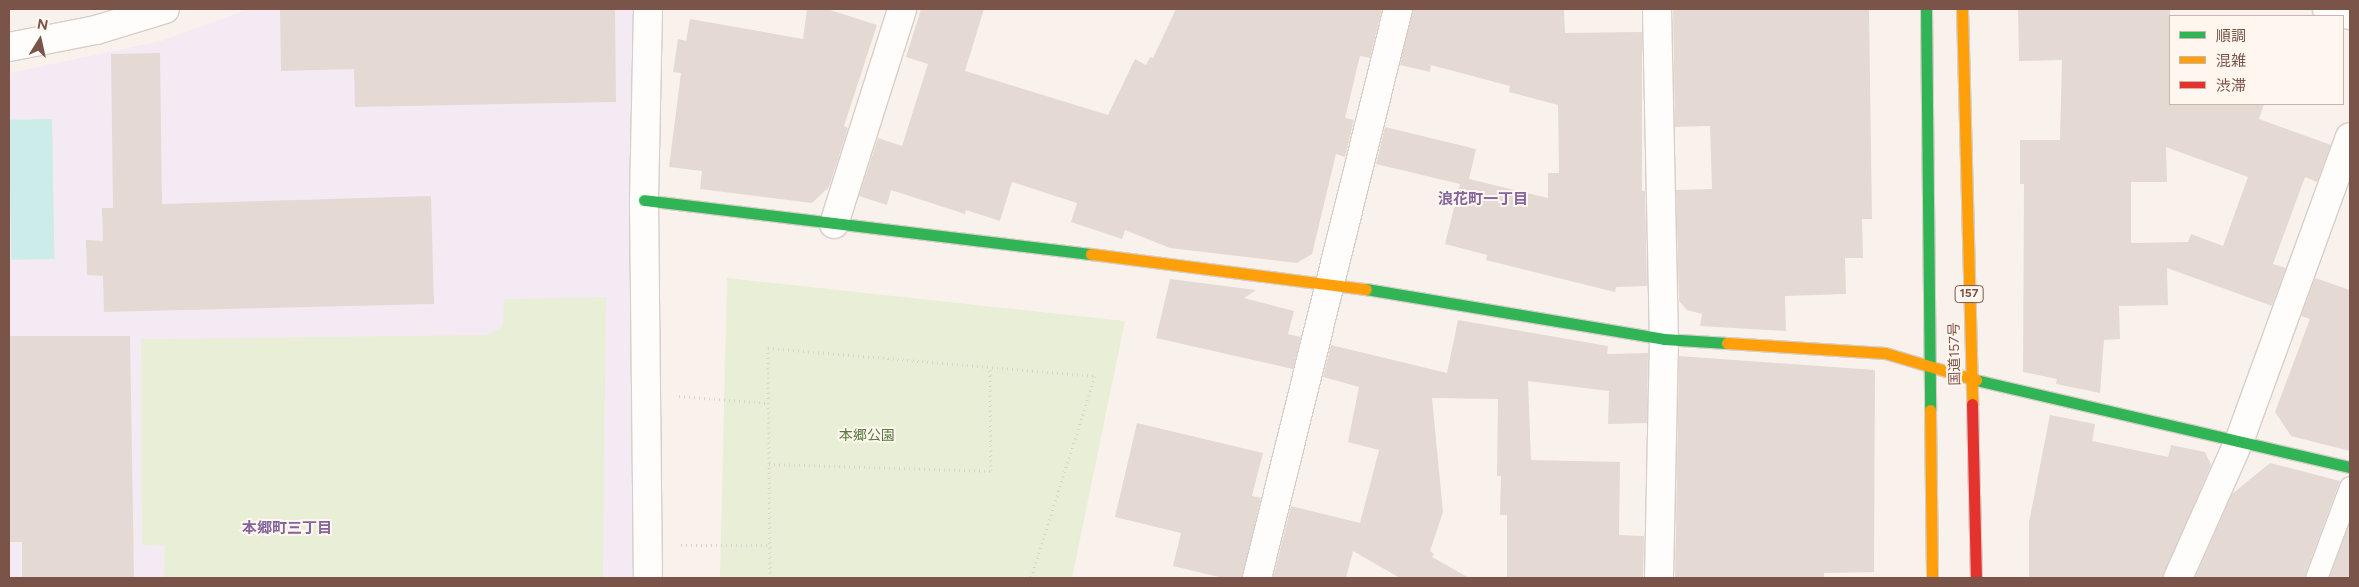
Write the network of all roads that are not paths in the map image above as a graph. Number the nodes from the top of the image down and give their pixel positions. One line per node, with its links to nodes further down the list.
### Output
1 (166, 9): 10 (street)
2 (648, 9): 12 (street)
3 (902, 9): 13 (street)
4 (1398, 9): 14 (street)
5 (1657, 9): 15 (street)
6 (1926, 9): 16 (main road, 国道157号)
7 (1962, 9): 17 (main road, 国道157号 / 157)
8 (2327, 9): 9 (street)
9 (2350, 15)
10 (9, 47)
11 (2350, 137): 18 (street)
12 (644, 200): 13 (main road); 21 (street)
13 (834, 224): 14 (main road)
14 (1331, 283): 15 (main road); 22 (street)
15 (1664, 339): 16 (main road); 23 (street)
16 (1931, 366): 17 (main road); 24 (main road, 国道157号)
17 (1970, 378): 18 (main road); 25 (main road, 国道157号 / 157)
18 (2240, 439): 19 (main road); 26 (street)
19 (2350, 467)
20 (2350, 487): 27 (lane)
21 (648, 578)
22 (1257, 578)
23 (1659, 578)
24 (1932, 578)
25 (1976, 578)
26 (2178, 578)
27 (2316, 578)

